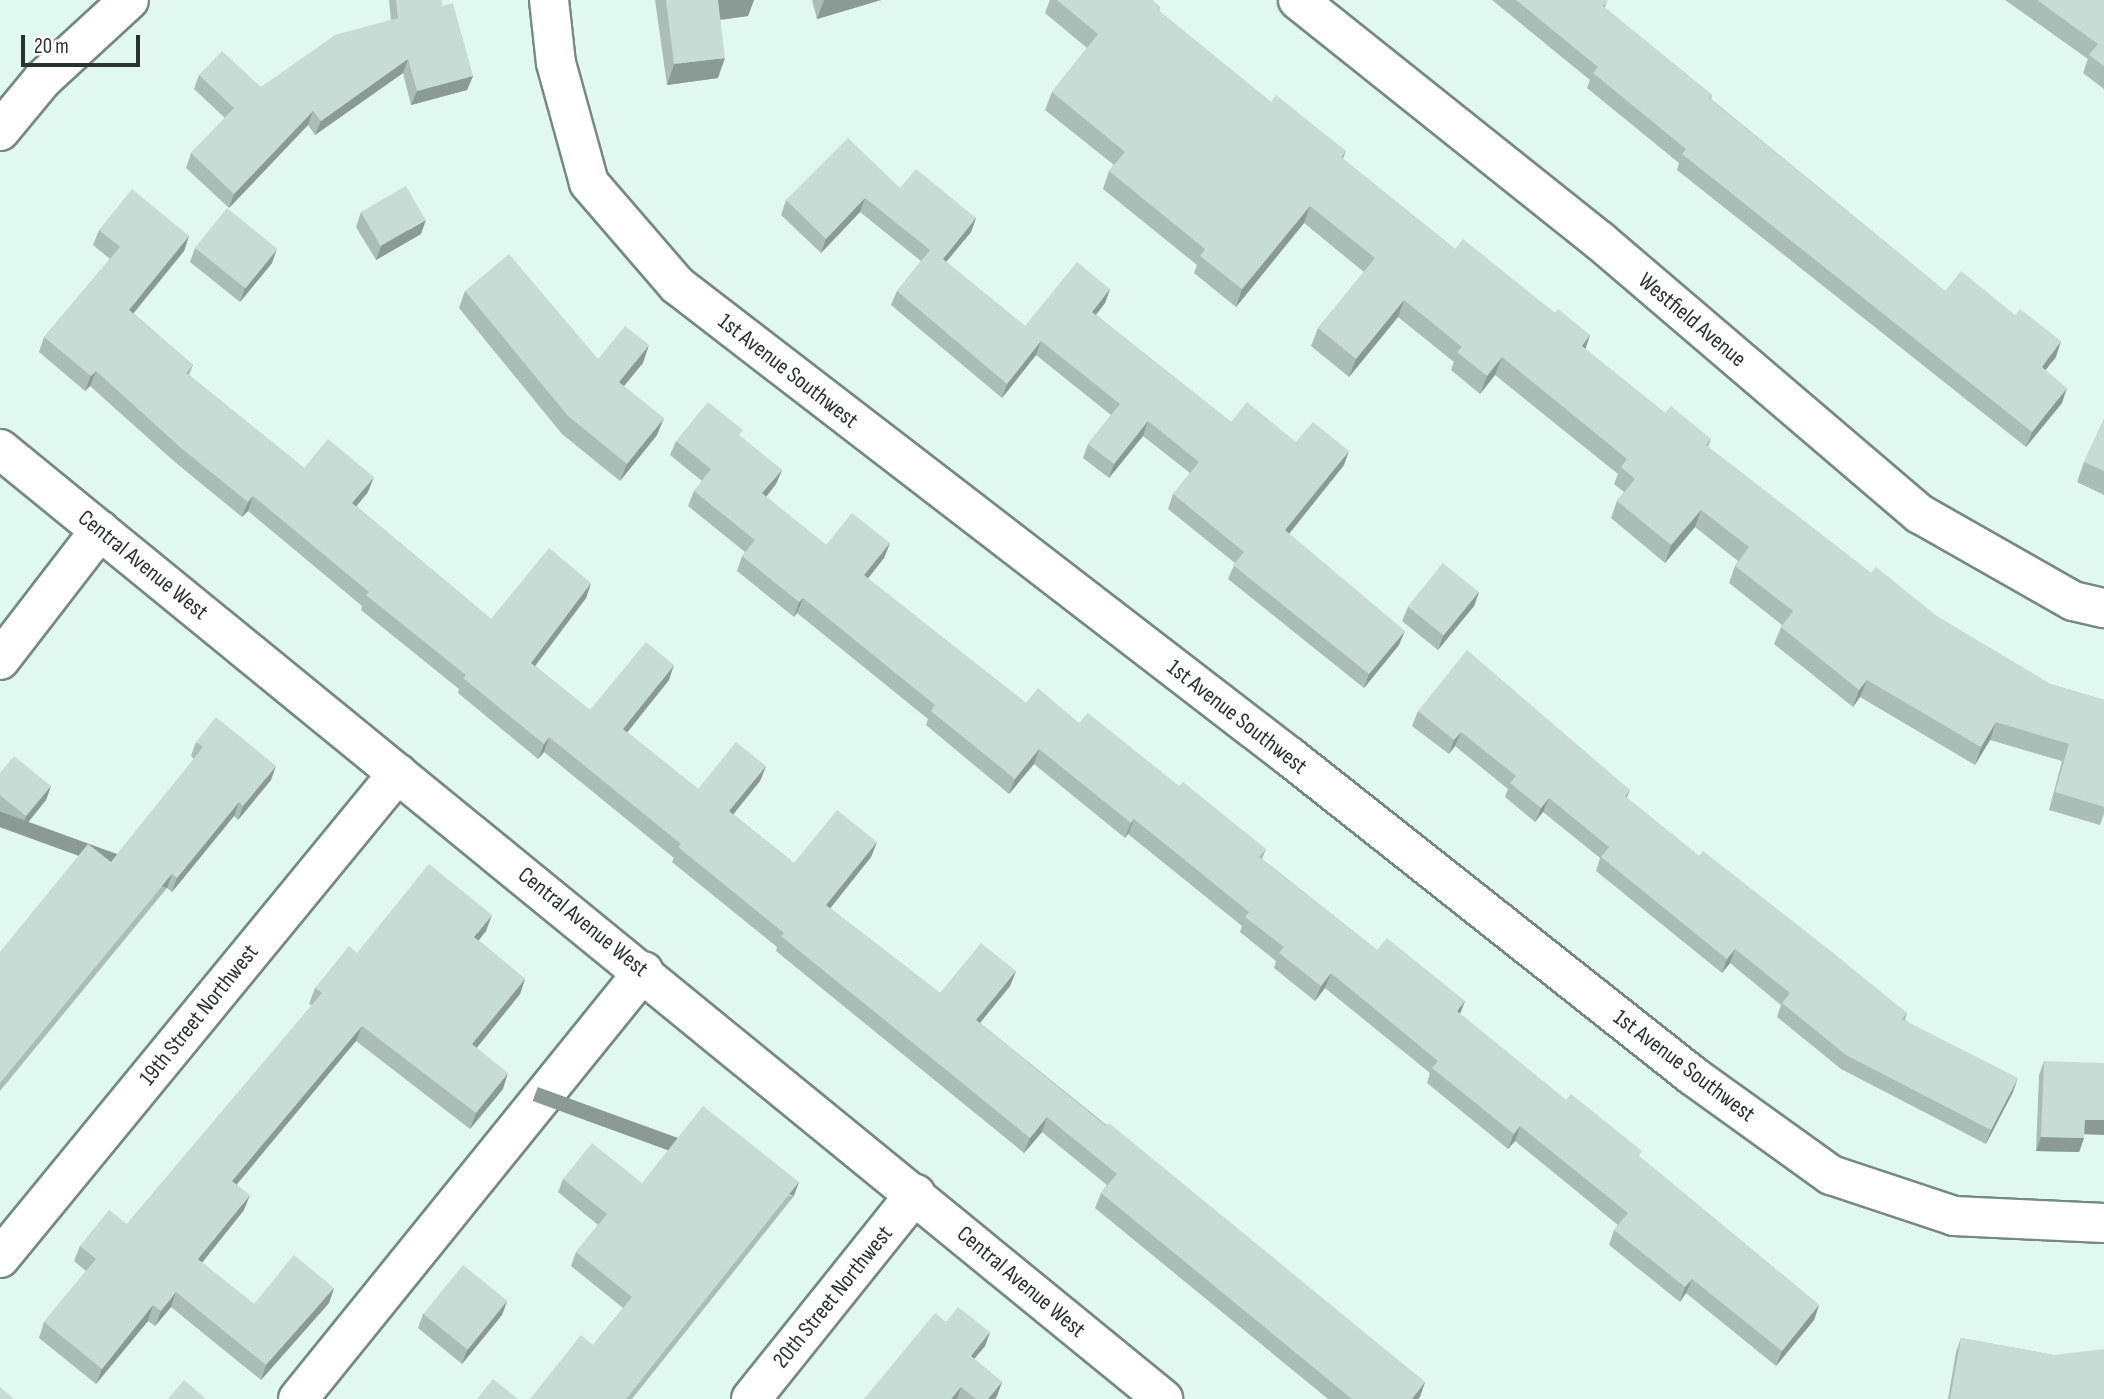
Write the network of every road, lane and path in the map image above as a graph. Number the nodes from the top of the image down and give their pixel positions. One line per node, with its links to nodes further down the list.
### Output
1 (129, 0): 4 (street)
2 (549, 0): 12 (street, 1st Avenue Southwest)
3 (1298, 0): 7 (street, Westfield Avenue)
4 (0, 131)
5 (0, 449): 6 (street, Central Avenue West)
6 (100, 530): 8 (street); 9 (street, Central Avenue West)
7 (2104, 608)
8 (0, 660)
9 (398, 773): 10 (street, Central Avenue West); 13 (street, 19th Street Northwest)
10 (644, 971): 11 (street, Central Avenue West); 14 (street)
11 (915, 1194): 15 (street, 20th Street Northwest); 16 (street, Central Avenue West)
12 (2104, 1223)
13 (0, 1258)
14 (298, 1399)
15 (751, 1399)
16 (1163, 1399)

